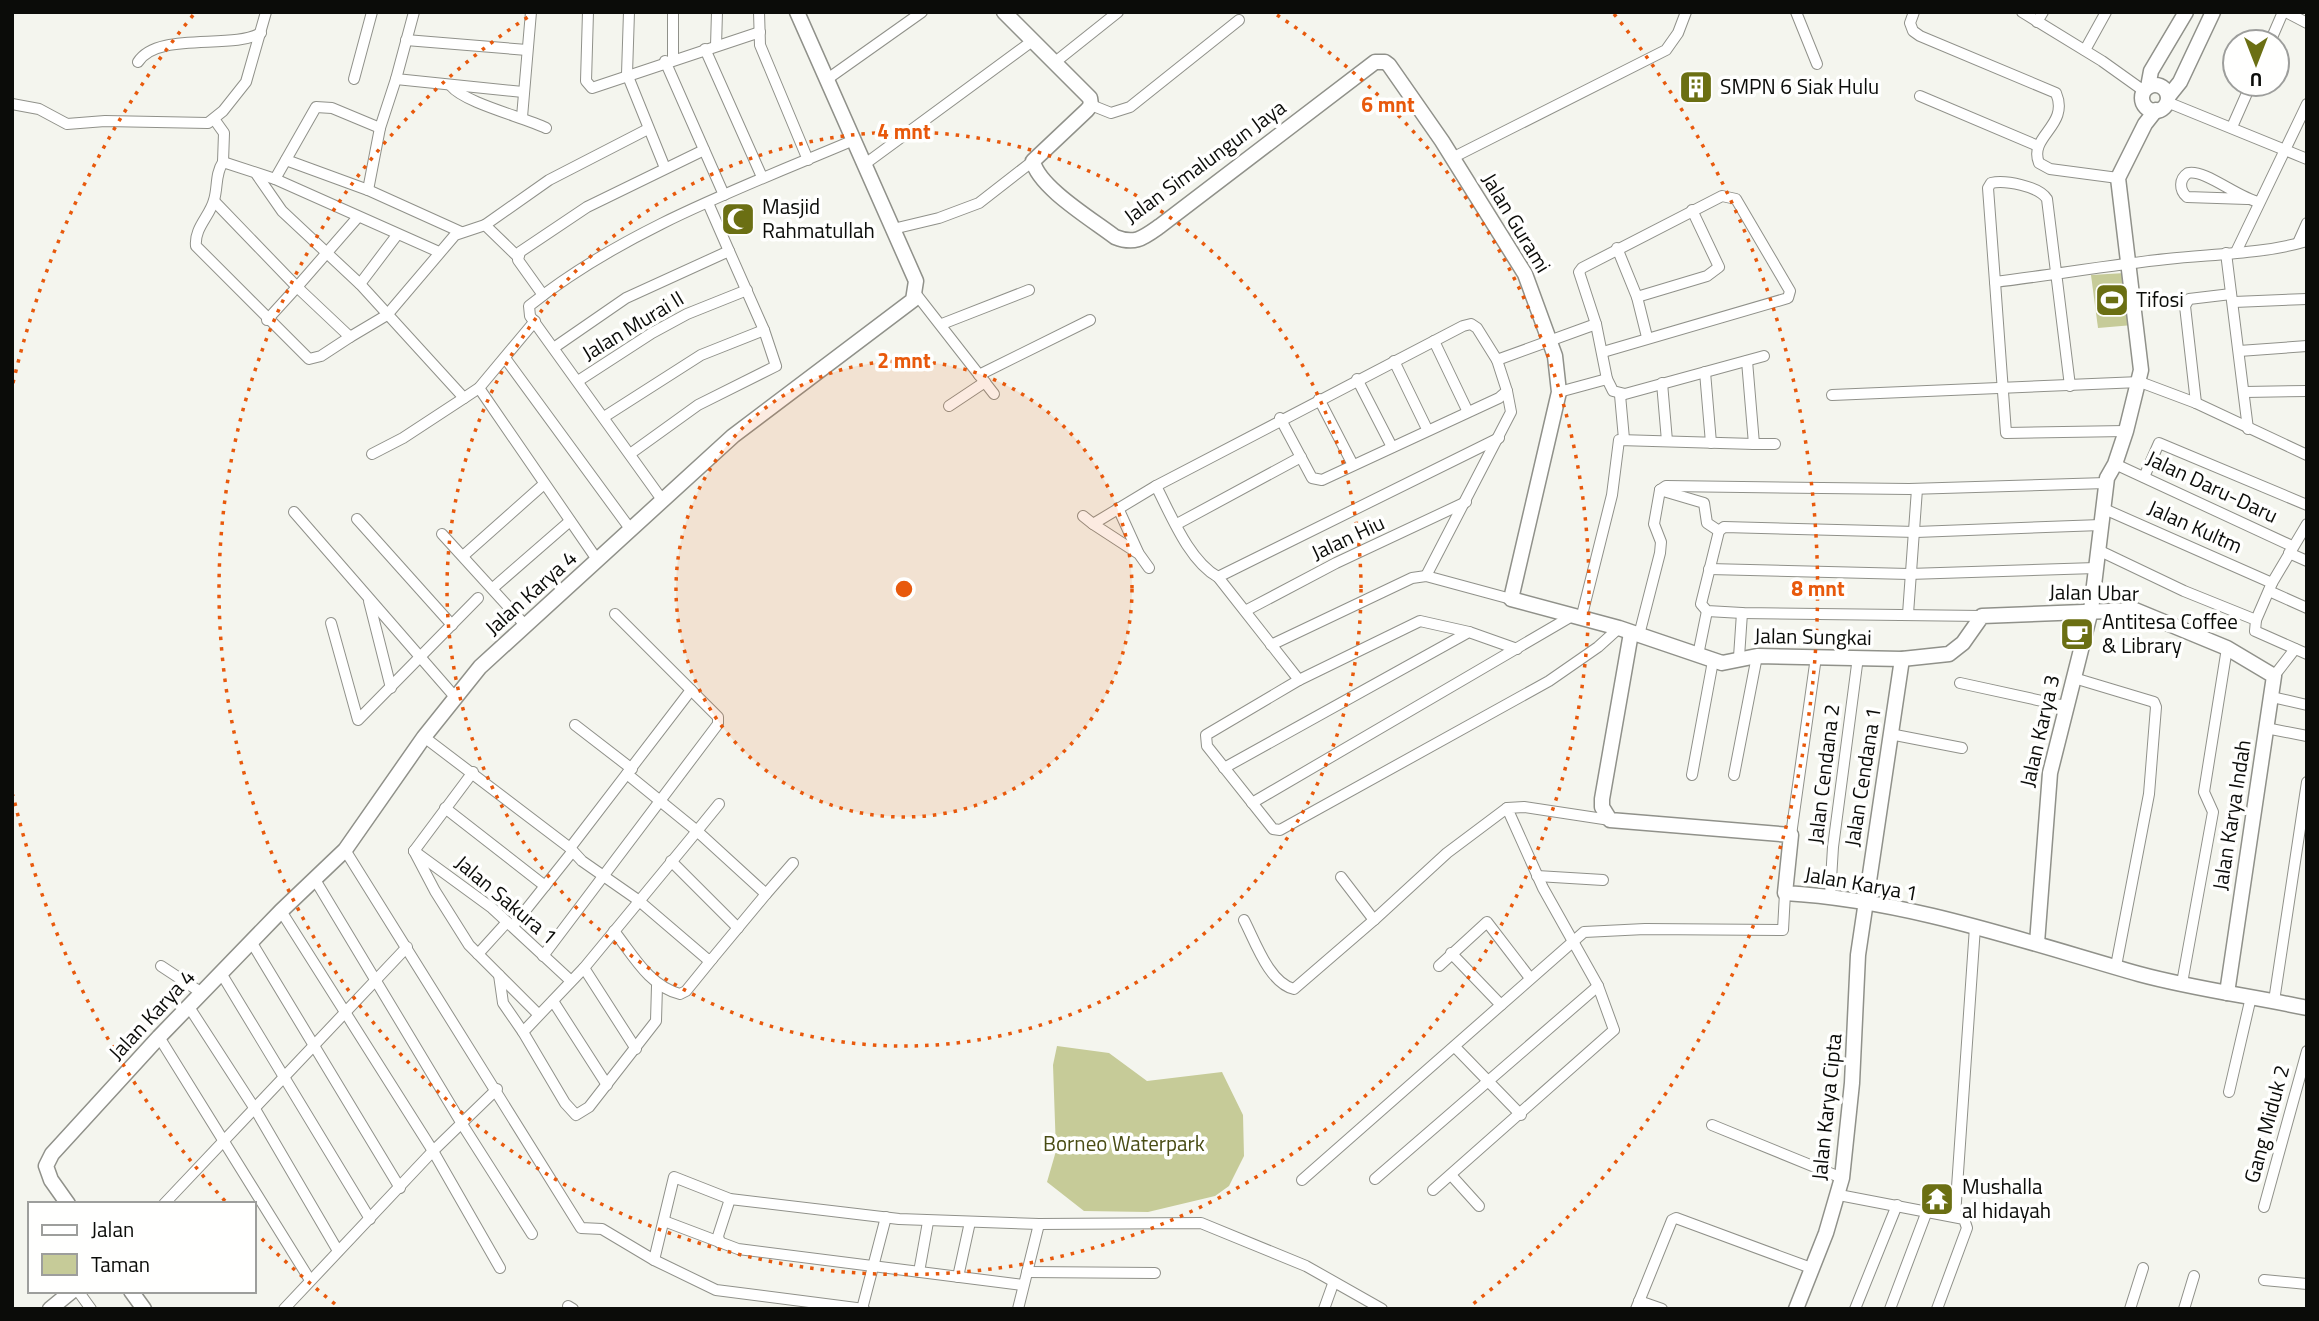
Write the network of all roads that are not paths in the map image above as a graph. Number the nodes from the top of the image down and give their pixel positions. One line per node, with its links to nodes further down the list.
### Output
1 (266, 12): 28 (street)
2 (372, 12): 41 (street)
3 (414, 12): 29 (street)
4 (531, 12): 33 (street)
5 (588, 12): 40 (street)
6 (629, 12): 40 (street)
7 (673, 12): 35 (street)
8 (717, 12): 31 (street)
9 (759, 12): 27 (street)
10 (797, 12): 43 (street)
11 (922, 12): 43 (street)
12 (1004, 12): 30 (street)
13 (1118, 12): 38 (street)
14 (1686, 12): 62 (street)
15 (1796, 12): 39 (street)
16 (1914, 12): 59 (street)
17 (2022, 12): 24 (street)
18 (2043, 12): 24 (street)
19 (2106, 12): 34 (street)
20 (2186, 12): 48 (street)
21 (2213, 12): 48 (street)
22 (2284, 12): 25 (street); 26 (street)
23 (1239, 20): 51 (street)
24 (2037, 22): 34 (street)
25 (2307, 23)
26 (2277, 28)
27 (760, 32): 31 (street); 64 (street)
28 (261, 33): 36 (street); 53 (street)
29 (406, 40): 33 (street); 42 (street)
30 (1031, 42): 38 (street); 68 (street)
31 (716, 46): 32 (street)
32 (705, 49): 35 (street); 71 (street)
33 (527, 50): 45 (street)
34 (2085, 50): 48 (street)
35 (669, 60): 40 (street); 61 (street)
36 (138, 62)
37 (1375, 62): 62 (street, Jalan Gurami); 66 (street, Jalan Simalungun Jaya)
38 (1054, 63): 51 (street)
39 (1817, 64)
40 (627, 74): 57 (street)
41 (354, 79)
42 (396, 79): 44 (street); 55 (street)
43 (826, 80): 58 (street)
44 (451, 86): 45 (street); 52 (street)
45 (523, 92): 52 (street)
46 (1920, 96): 59 (street)
47 (2245, 98): 54 (street)
48 (2154, 99): 54 (street); 72 (street)
49 (12, 104): 53 (street)
50 (2307, 104): 60 (street)
51 (1091, 105): 66 (street)
52 (522, 117): 56 (street)
53 (214, 119): 67 (street)
54 (2232, 127): 60 (street)
55 (380, 128): 63 (street); 74 (street)
56 (546, 128)
57 (648, 129): 69 (street); 83 (street)
58 (854, 140): 64 (street); 68 (street)
59 (2038, 146): 72 (street)
60 (2285, 149): 65 (street); 78 (street)
61 (704, 150): 69 (street); 75 (street)
62 (1452, 158): 115 (street, Jalan Gurami)
63 (286, 159): 73 (street); 74 (street)
64 (808, 159): 71 (street)
65 (2307, 159)
66 (1033, 161): 84 (street)
67 (223, 162): 70 (street); 77 (street)
68 (865, 164): 84 (street)
69 (665, 169): 93 (street)
70 (257, 175): 73 (street); 92 (street)
71 (762, 177): 75 (street)
72 (2118, 178): 94 (street, Jalan Karya 3)
73 (275, 179): 81 (street)
74 (368, 190): 85 (street)
75 (724, 195): 79 (street)
76 (2247, 199): 76 (street); 78 (street)
77 (214, 201): 98 (street); 107 (street)
78 (2259, 202): 91 (street)
79 (708, 203): 89 (street); 102 (street)
80 (1692, 210): 88 (street); 103 (street); 114 (street)
81 (358, 217): 86 (street); 92 (street)
82 (2307, 223): 87 (street)
83 (485, 225): 85 (street); 93 (street)
84 (893, 229): 101 (street)
85 (461, 232): 90 (street)
86 (397, 235): 90 (street); 97 (street)
87 (2302, 242): 91 (street)
88 (1617, 248): 103 (street); 111 (street)
89 (729, 251): 99 (street); 118 (street)
90 (439, 252): 106 (street)
91 (2231, 252): 94 (street); 104 (street)
92 (327, 256): 97 (street); 98 (street)
93 (517, 256): 102 (street)
94 (2127, 264): 95 (street); 131 (street, Jalan Karya 3)
95 (2057, 275): 96 (street); 96 (street); 133 (street)
96 (1995, 282): 135 (street)
97 (360, 284): 106 (street)
98 (297, 287): 107 (street); 113 (street)
99 (747, 290): 112 (street); 130 (street, Jalan Murai II)
100 (1029, 290): 110 (street)
101 (916, 294): 110 (street); 172 (street, Jalan Karya 4)
102 (543, 295): 109 (street)
103 (1637, 297): 114 (street)
104 (2232, 298): 105 (street); 119 (street); 145 (street)
105 (2307, 299)
106 (387, 315): 113 (street); 143 (street)
107 (267, 320): 113 (street)
108 (1090, 320): 127 (street)
109 (535, 321): 118 (street); 122 (street)
110 (942, 324): 127 (street)
111 (1595, 324): 115 (street); 120 (street)
112 (764, 330): 148 (street); 161 (street)
113 (350, 337)
114 (1647, 337): 120 (street)
115 (1550, 339): 123 (street); 138 (street, Jalan Gurami)
116 (1434, 341): 123 (street); 124 (street); 147 (street)
117 (2307, 346): 119 (street)
118 (555, 347): 130 (street)
119 (2239, 351): 139 (street)
120 (1603, 352): 129 (street)
121 (1764, 356): 125 (street)
122 (505, 358): 134 (street); 185 (street)
123 (1497, 360): 136 (street)
124 (1394, 361): 128 (street); 150 (street)
125 (1747, 361): 126 (street); 157 (street)
126 (1705, 372): 132 (street); 156 (street)
127 (982, 379): 140 (street); 146 (street)
128 (1357, 379): 144 (street); 159 (street)
129 (1607, 379): 138 (street); 141 (street)
130 (579, 382): 148 (street)
131 (2140, 382): 133 (street); 145 (street); 152 (street, Jalan Karya 3)
132 (1662, 383): 141 (street); 155 (street)
133 (2070, 386): 135 (street)
134 (479, 388): 143 (street); 168 (street)
135 (2001, 388): 142 (street); 152 (street)
136 (1507, 391): 147 (street); 153 (street)
137 (2307, 391): 139 (street)
138 (1559, 392): 205 (street, Jalan Gurami)
139 (2245, 392): 151 (street)
140 (994, 394)
141 (1620, 395): 154 (street)
142 (1832, 395)
143 (464, 398): 160 (street)
144 (1319, 399): 149 (street); 165 (street)
145 (2196, 403): 151 (street)
146 (949, 406)
147 (1467, 410): 150 (street)
148 (604, 417): 161 (street)
149 (1280, 418): 163 (street); 169 (street)
150 (1427, 429): 159 (street)
151 (2248, 429): 162 (street)
152 (2126, 431): 164 (street, Jalan Karya 3)
153 (1499, 438): 173 (street); 200 (street)
154 (1624, 439): 155 (street); 214 (street)
155 (1667, 441): 156 (street)
156 (1711, 443): 157 (street)
157 (1754, 444): 158 (street)
158 (1775, 444)
159 (1392, 447): 165 (street)
160 (372, 454)
161 (629, 454): 172 (street)
162 (2307, 455)
163 (1301, 457): 165 (street); 182 (street)
164 (2115, 464): 166 (street, Jalan Daru-Daru); 167 (street, Jalan Karya 3)
165 (1353, 465)
166 (2144, 477): 174 (street); 189 (street, Jalan Daru-Daru)
167 (2106, 483): 170 (street); 176 (street, Jalan Karya 3)
168 (544, 484): 180 (street); 192 (street)
169 (1156, 486): 175 (street); 182 (street)
170 (1917, 489): 171 (street); 187 (street)
171 (1660, 490): 186 (street); 220 (street)
172 (663, 501): 185 (street, Jalan Karya 4)
173 (1466, 502): 199 (street); 207 (street, Jalan Hiu)
174 (2307, 505)
175 (1118, 508): 181 (street); 191 (street)
176 (2102, 508): 184 (street, Jalan Karya 3); 201 (street, Jalan Kultm)
177 (294, 512): 203 (street)
178 (1083, 516): 181 (street)
179 (356, 519): 217 (street)
180 (570, 521): 193 (street); 202 (street)
181 (1093, 524): 191 (street)
182 (1177, 524): 200 (street)
183 (2307, 524): 189 (street)
184 (2101, 525): 187 (street); 190 (street, Jalan Karya 3)
185 (631, 530): 193 (street, Jalan Karya 4)
186 (1719, 531): 187 (street); 196 (street)
187 (1916, 531): 198 (street)
188 (442, 534): 192 (street)
189 (2291, 549): 194 (street, Jalan Daru-Daru); 201 (street)
190 (2098, 550): 197 (street, Jalan Karya 3); 215 (street)
191 (1139, 554): 195 (street)
192 (463, 556): 202 (street)
193 (598, 561): 218 (street, Jalan Karya 4)
194 (2307, 561)
195 (1149, 568)
196 (1709, 569): 198 (street); 209 (street)
197 (2096, 569): 198 (street); 208 (street, Jalan Karya 3)
198 (1909, 574): 212 (street)
199 (1426, 576): 205 (street); 221 (street)
200 (1218, 577): 207 (street)
201 (2271, 587): 206 (street, Jalan Kultm); 215 (street)
202 (493, 588): 218 (street)
203 (368, 597): 231 (street); 238 (street)
204 (478, 598): 217 (street)
205 (1511, 599): 214 (street)
206 (2307, 608)
207 (1247, 610): 221 (street)
208 (2091, 610): 213 (street, Jalan Ubar); 222 (street, Jalan Ubar); 235 (street, Jalan Karya 3)
209 (1707, 611): 210 (street); 226 (street)
210 (1742, 613): 212 (street); 228 (street)
211 (615, 614): 239 (street)
212 (1908, 614): 213 (street)
213 (1982, 615): 232 (street, Jalan Sungkai)
214 (1577, 618): 220 (street); 223 (street)
215 (2256, 620): 224 (street)
216 (331, 623): 238 (street)
217 (452, 625): 231 (street)
218 (525, 625): 240 (street, Jalan Karya 4)
219 (1469, 632): 223 (street); 236 (street); 250 (street)
220 (1629, 632): 226 (street, Jalan Sungkai); 257 (street); 261 (street)
221 (1270, 645): 236 (street)
222 (2227, 648): 234 (street, Jalan Ubar); 304 (street)
223 (1517, 649): 257 (street)
224 (2295, 649): 225 (street); 234 (street)
225 (2307, 654)
226 (1698, 656): 233 (street, Jalan Sungkai)
227 (1757, 656): 228 (street, Jalan Sungkai); 229 (street, Jalan Sungkai); 254 (street)
228 (1738, 657): 233 (street, Jalan Sungkai)
229 (1816, 657): 230 (street, Jalan Sungkai); 263 (street)
230 (1858, 657): 232 (street, Jalan Sungkai); 277 (street, Jalan Cendana 2)
231 (421, 658): 238 (street); 240 (street)
232 (1902, 659): 246 (street, Jalan Cendana 1)
233 (1713, 661): 253 (street)
234 (2274, 676): 241 (street, Jalan Karya Indah)
235 (2074, 678): 243 (street, Jalan Karya 3); 297 (street)
236 (1299, 680): 250 (street)
237 (1960, 683): 243 (street)
238 (391, 688)
239 (691, 690): 251 (street); 256 (street)
240 (455, 697): 248 (street, Jalan Karya 4)
241 (2272, 697): 242 (street); 245 (street, Jalan Karya Indah)
242 (2307, 705)
243 (2065, 706): 289 (street, Jalan Karya 3)
244 (575, 725): 251 (street)
245 (2266, 728): 247 (street); 308 (street, Jalan Karya Indah)
246 (1891, 734): 249 (street); 279 (street, Jalan Cendana 1)
247 (2307, 736)
248 (424, 737): 252 (street); 264 (street, Jalan Karya 4)
249 (1962, 748)
250 (1224, 768): 257 (street)
251 (629, 771): 256 (street); 265 (street)
252 (473, 772): 259 (street); 265 (street)
253 (1692, 775)
254 (1734, 775)
255 (2307, 782): 311 (street)
256 (661, 803): 262 (street); 269 (street)
257 (1252, 803)
258 (719, 804): 262 (street)
259 (445, 808): 266 (street); 274 (street)
260 (1507, 808): 261 (street); 270 (street); 282 (street)
261 (1610, 820): 263 (street, Jalan Karya 1)
262 (697, 831): 267 (street); 276 (street)
263 (1791, 835): 275 (street, Jalan Karya 1)
264 (345, 850): 272 (street, Jalan Karya 4); 290 (street)
265 (571, 850): 269 (street); 274 (street)
266 (414, 851): 283 (street, Jalan Sakura 1); 291 (street)
267 (671, 861): 278 (street); 284 (street)
268 (793, 863): 276 (street)
269 (604, 876): 278 (street); 293 (street)
270 (1537, 876): 273 (street); 287 (street)
271 (1341, 877): 282 (street)
272 (314, 878): 280 (street, Jalan Karya 4); 302 (street)
273 (1603, 880)
274 (545, 886): 283 (street)
275 (1785, 892): 277 (street, Jalan Karya 1); 287 (street)
276 (766, 894): 284 (street)
277 (1830, 896): 279 (street, Jalan Karya 1)
278 (638, 900): 286 (street); 294 (street)
279 (1865, 902): 285 (street, Jalan Karya 1); 335 (street, Jalan Karya Cipta)
280 (281, 911): 288 (street, Jalan Karya 4); 315 (street)
281 (1244, 920): 282 (street)
282 (1374, 920)
283 (510, 924): 291 (street); 293 (street, Jalan Sakura 1)
284 (738, 928): 294 (street)
285 (1975, 928): 289 (street, Jalan Karya 1); 348 (street)
286 (614, 931): 298 (street); 305 (street)
287 (1573, 939): 301 (street); 306 (street)
288 (252, 943): 299 (street, Jalan Karya 4); 319 (street)
289 (2038, 943): 297 (street, Jalan Karya 1)
290 (407, 947): 302 (street); 326 (street)
291 (478, 954): 300 (street)
292 (1451, 954): 296 (street); 301 (street); 312 (street)
293 (543, 956): 303 (street, Jalan Sakura 1)
294 (712, 960): 305 (street)
295 (161, 966): 307 (street)
296 (1439, 966)
297 (2116, 966): 304 (street, Jalan Karya 1)
298 (584, 968): 303 (street); 321 (street)
299 (221, 973): 307 (street, Jalan Karya 4); 323 (street)
300 (499, 975): 316 (street); 317 (street)
301 (1530, 978): 312 (street)
302 (379, 981): 315 (street); 330 (street)
303 (571, 981): 310 (street)
304 (2182, 983): 308 (street, Jalan Karya 1)
305 (657, 986): 321 (street)
306 (1598, 986): 324 (street); 329 (street)
307 (202, 993): 313 (street, Jalan Karya 4)
308 (2227, 993): 309 (street, Jalan Karya 1)
309 (2252, 997): 311 (street, Jalan Karya 1); 327 (street)
310 (553, 1001): 316 (street); 325 (street)
311 (2274, 1001): 314 (street, Jalan Karya 1)
312 (1502, 1005): 320 (street)
313 (189, 1007): 318 (street, Jalan Karya 4); 328 (street)
314 (2307, 1008)
315 (347, 1013): 319 (street); 333 (street)
316 (538, 1014): 317 (street)
317 (523, 1032): 325 (street)
318 (159, 1037): 332 (street); 342 (street, Jalan Karya 4)
319 (317, 1045): 323 (street); 338 (street)
320 (1455, 1047): 324 (street); 337 (street)
321 (636, 1049): 325 (street)
322 (2307, 1052): 346 (street, Gang Miduk 2)
323 (286, 1077): 328 (street); 350 (street)
324 (1488, 1081): 329 (street); 336 (street)
325 (607, 1085)
326 (497, 1089): 330 (street); 358 (street)
327 (2229, 1092)
328 (255, 1109): 332 (street); 357 (street)
329 (1521, 1115): 334 (street)
330 (462, 1124): 333 (street); 355 (street)
331 (1712, 1125): 335 (street)
332 (224, 1141): 343 (street); 368 (street)
333 (433, 1151): 338 (street); 360 (street)
334 (1451, 1175): 339 (street); 345 (street)
335 (1842, 1178): 340 (street, Jalan Karya Cipta)
336 (1375, 1179)
337 (1302, 1180)
338 (400, 1188): 350 (street)
339 (1433, 1190)
340 (1839, 1195): 344 (street); 361 (street, Jalan Karya Cipta)
341 (730, 1199): 349 (street); 351 (street); 356 (street)
342 (67, 1202)
343 (166, 1202)
344 (1898, 1205): 347 (street); 387 (street)
345 (1479, 1206)
346 (2264, 1207)
347 (1927, 1211): 348 (street); 388 (street)
348 (1955, 1216): 389 (street)
349 (886, 1217): 352 (street); 359 (street)
350 (370, 1219): 357 (street)
351 (664, 1221): 356 (street); 358 (street)
352 (928, 1222): 353 (street); 363 (street)
353 (970, 1222): 354 (street); 367 (street)
354 (1039, 1224): 364 (street); 370 (street)
355 (532, 1234)
356 (720, 1243): 359 (street)
357 (338, 1251): 368 (street)
358 (654, 1260): 381 (street)
359 (873, 1267): 363 (street); 381 (street)
360 (500, 1268)
361 (1811, 1268): 376 (street); 386 (street, Jalan Karya Cipta)
362 (2143, 1268): 390 (street)
363 (919, 1272): 367 (street)
364 (1027, 1272): 365 (street); 372 (street)
365 (1155, 1273)
366 (2194, 1276): 391 (street)
367 (958, 1277): 372 (street)
368 (310, 1280): 380 (street)
369 (2264, 1280): 371 (street)
370 (1334, 1284): 383 (street); 384 (street)
371 (2307, 1284)
372 (1023, 1285): 382 (street)
373 (70, 1293): 377 (street)
374 (79, 1293): 378 (street)
375 (132, 1293): 379 (street)
376 (1638, 1305): 385 (street)
377 (50, 1309)
378 (91, 1309)
379 (144, 1309)
380 (284, 1309)
381 (862, 1309)
382 (1018, 1309)
383 (1324, 1309)
384 (1382, 1309)
385 (1662, 1309)
386 (1796, 1309)
387 (1855, 1309)
388 (1890, 1309)
389 (1937, 1309)
390 (2130, 1309)
391 (2184, 1309)

